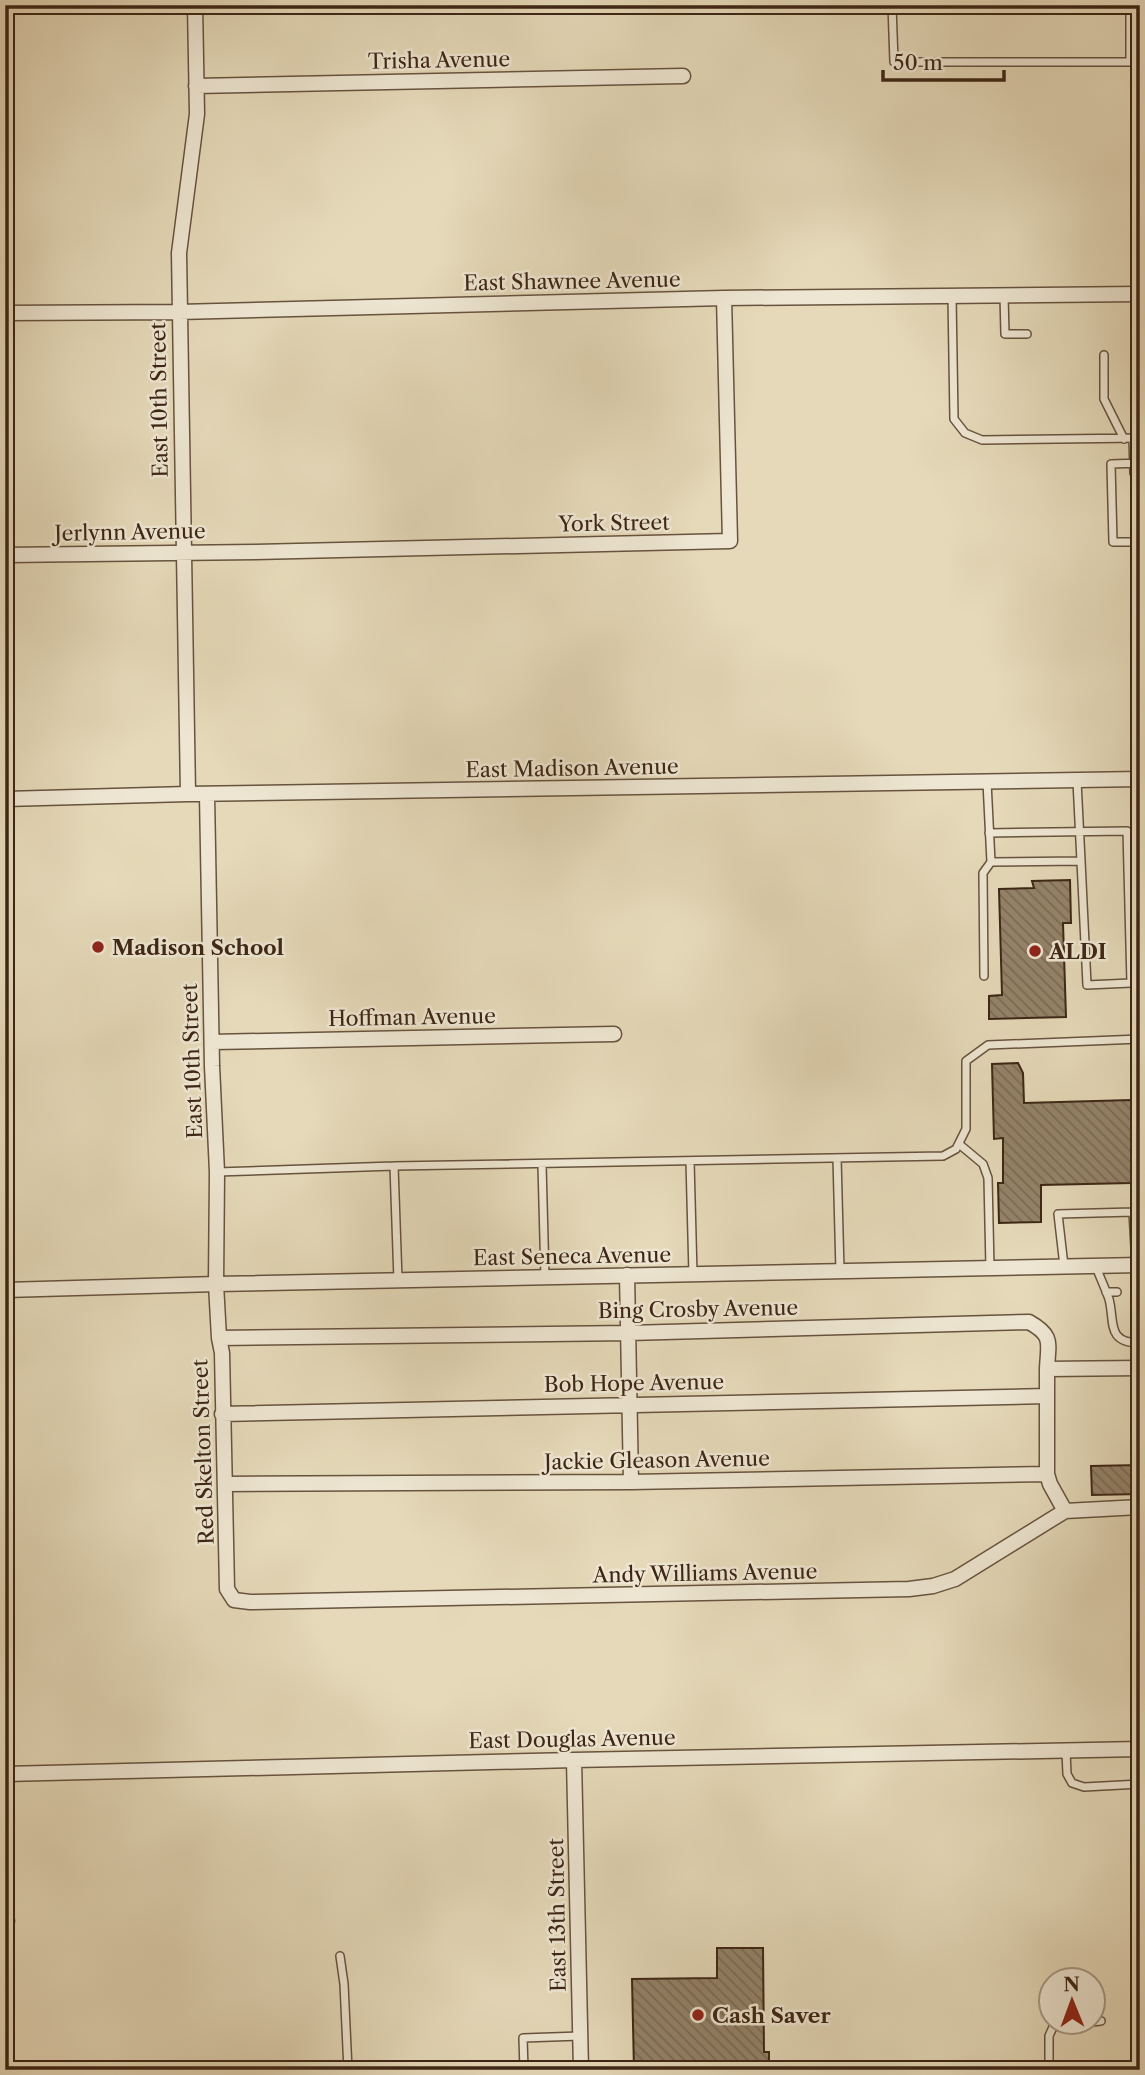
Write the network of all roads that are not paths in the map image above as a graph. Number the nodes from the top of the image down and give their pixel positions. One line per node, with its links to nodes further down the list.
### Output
1 (195, 5): 7 (street, East 10th Street)
2 (892, 5): 4 (lane)
3 (1130, 5): 4 (lane)
4 (1130, 62): 5 (lane)
5 (1140, 62)
6 (684, 76): 7 (street, Trisha Avenue)
7 (196, 86): 12 (street, East 10th Street)
8 (1140, 294): 10 (street, East Shawnee Avenue)
9 (951, 295): 10 (street, East Shawnee Avenue); 11 (street, East Shawnee Avenue); 17 (lane)
10 (1004, 295): 14 (lane)
11 (724, 298): 12 (street, East Shawnee Avenue); 23 (street, York Street)
12 (179, 312): 13 (street, East Shawnee Avenue); 22 (street, East 10th Street)
13 (5, 313)
14 (1027, 334)
15 (1104, 355): 17 (lane)
16 (1137, 438): 17 (lane); 18 (lane)
17 (1124, 439)
18 (1137, 463): 19 (lane); 21 (lane)
19 (1134, 473)
20 (1135, 516): 21 (lane)
21 (1138, 542)
22 (183, 552): 23 (street, Jerlynn Avenue); 24 (street, Jerlynn Avenue); 28 (street, East 10th Street)
23 (255, 552)
24 (5, 555)
25 (1140, 779): 26 (street, East Madison Avenue)
26 (1077, 781): 27 (street, East Madison Avenue); 31 (lane)
27 (987, 782): 29 (street, East Madison Avenue); 32 (lane)
28 (188, 794): 29 (street, East Madison Avenue); 30 (street, East Madison Avenue)
29 (207, 795): 40 (street, East 10th Street)
30 (5, 799)
31 (1080, 832): 32 (lane); 33 (lane); 35 (lane)
32 (989, 833): 34 (lane)
33 (1081, 861): 34 (lane); 35 (lane)
34 (991, 862): 37 (lane)
35 (1130, 928): 36 (lane)
36 (1140, 928)
37 (984, 976)
38 (614, 1034): 40 (street, Hoffman Avenue)
39 (1140, 1039): 41 (lane)
40 (212, 1042): 46 (street, East 10th Street)
41 (959, 1144): 42 (lane); 52 (lane)
42 (837, 1158): 43 (lane); 53 (lane)
43 (690, 1161): 44 (lane); 54 (lane)
44 (542, 1165): 45 (lane); 56 (lane)
45 (394, 1166): 46 (lane); 57 (lane)
46 (217, 1172): 58 (street, East 10th Street)
47 (1140, 1204): 48 (lane)
48 (1133, 1212): 49 (lane); 51 (lane)
49 (1138, 1265): 50 (street, East Seneca Avenue)
50 (1095, 1266): 51 (street, East Seneca Avenue); 60 (lane)
51 (1064, 1267): 52 (street, East Seneca Avenue)
52 (990, 1268): 53 (street, East Seneca Avenue)
53 (840, 1271): 54 (street, East Seneca Avenue)
54 (693, 1274): 55 (street, East Seneca Avenue)
55 (627, 1275): 56 (street, East Seneca Avenue); 62 (street)
56 (545, 1277): 57 (street, East Seneca Avenue)
57 (398, 1280): 58 (street, East Seneca Avenue)
58 (216, 1284): 59 (street, East Seneca Avenue); 63 (street, Red Skelton Street)
59 (5, 1290)
60 (1106, 1292): 61 (lane); 64 (lane)
61 (1117, 1292)
62 (629, 1333): 63 (street, Bing Crosby Avenue); 66 (street, Bing Crosby Avenue); 68 (street)
63 (219, 1338): 69 (street, Red Skelton Street)
64 (1140, 1343)
65 (1140, 1368): 66 (street)
66 (1047, 1369): 67 (street)
67 (1047, 1396): 68 (street, Bob Hope Avenue); 70 (street)
68 (630, 1404): 69 (street, Bob Hope Avenue); 71 (street)
69 (222, 1414): 72 (street, Red Skelton Street)
70 (1047, 1474): 71 (street, Jackie Gleason Avenue); 74 (street)
71 (631, 1482): 72 (street, Jackie Gleason Avenue)
72 (225, 1485): 75 (street, Red Skelton Street)
73 (1140, 1507): 74 (street, Andy Williams Avenue)
74 (1065, 1511): 75 (street, Andy Williams Avenue)
75 (250, 1602)
76 (1140, 1749): 77 (street, East Douglas Avenue)
77 (1066, 1751): 78 (street, East Douglas Avenue); 80 (lane)
78 (574, 1760): 79 (street, East Douglas Avenue); 82 (street, East 13th Street)
79 (5, 1774)
80 (1140, 1784)
81 (340, 1956): 84 (lane)
82 (580, 2036): 85 (lane); 86 (street, East 13th Street)
83 (1049, 2036): 87 (lane)
84 (348, 2070)
85 (524, 2070)
86 (581, 2070)
87 (1049, 2070)

